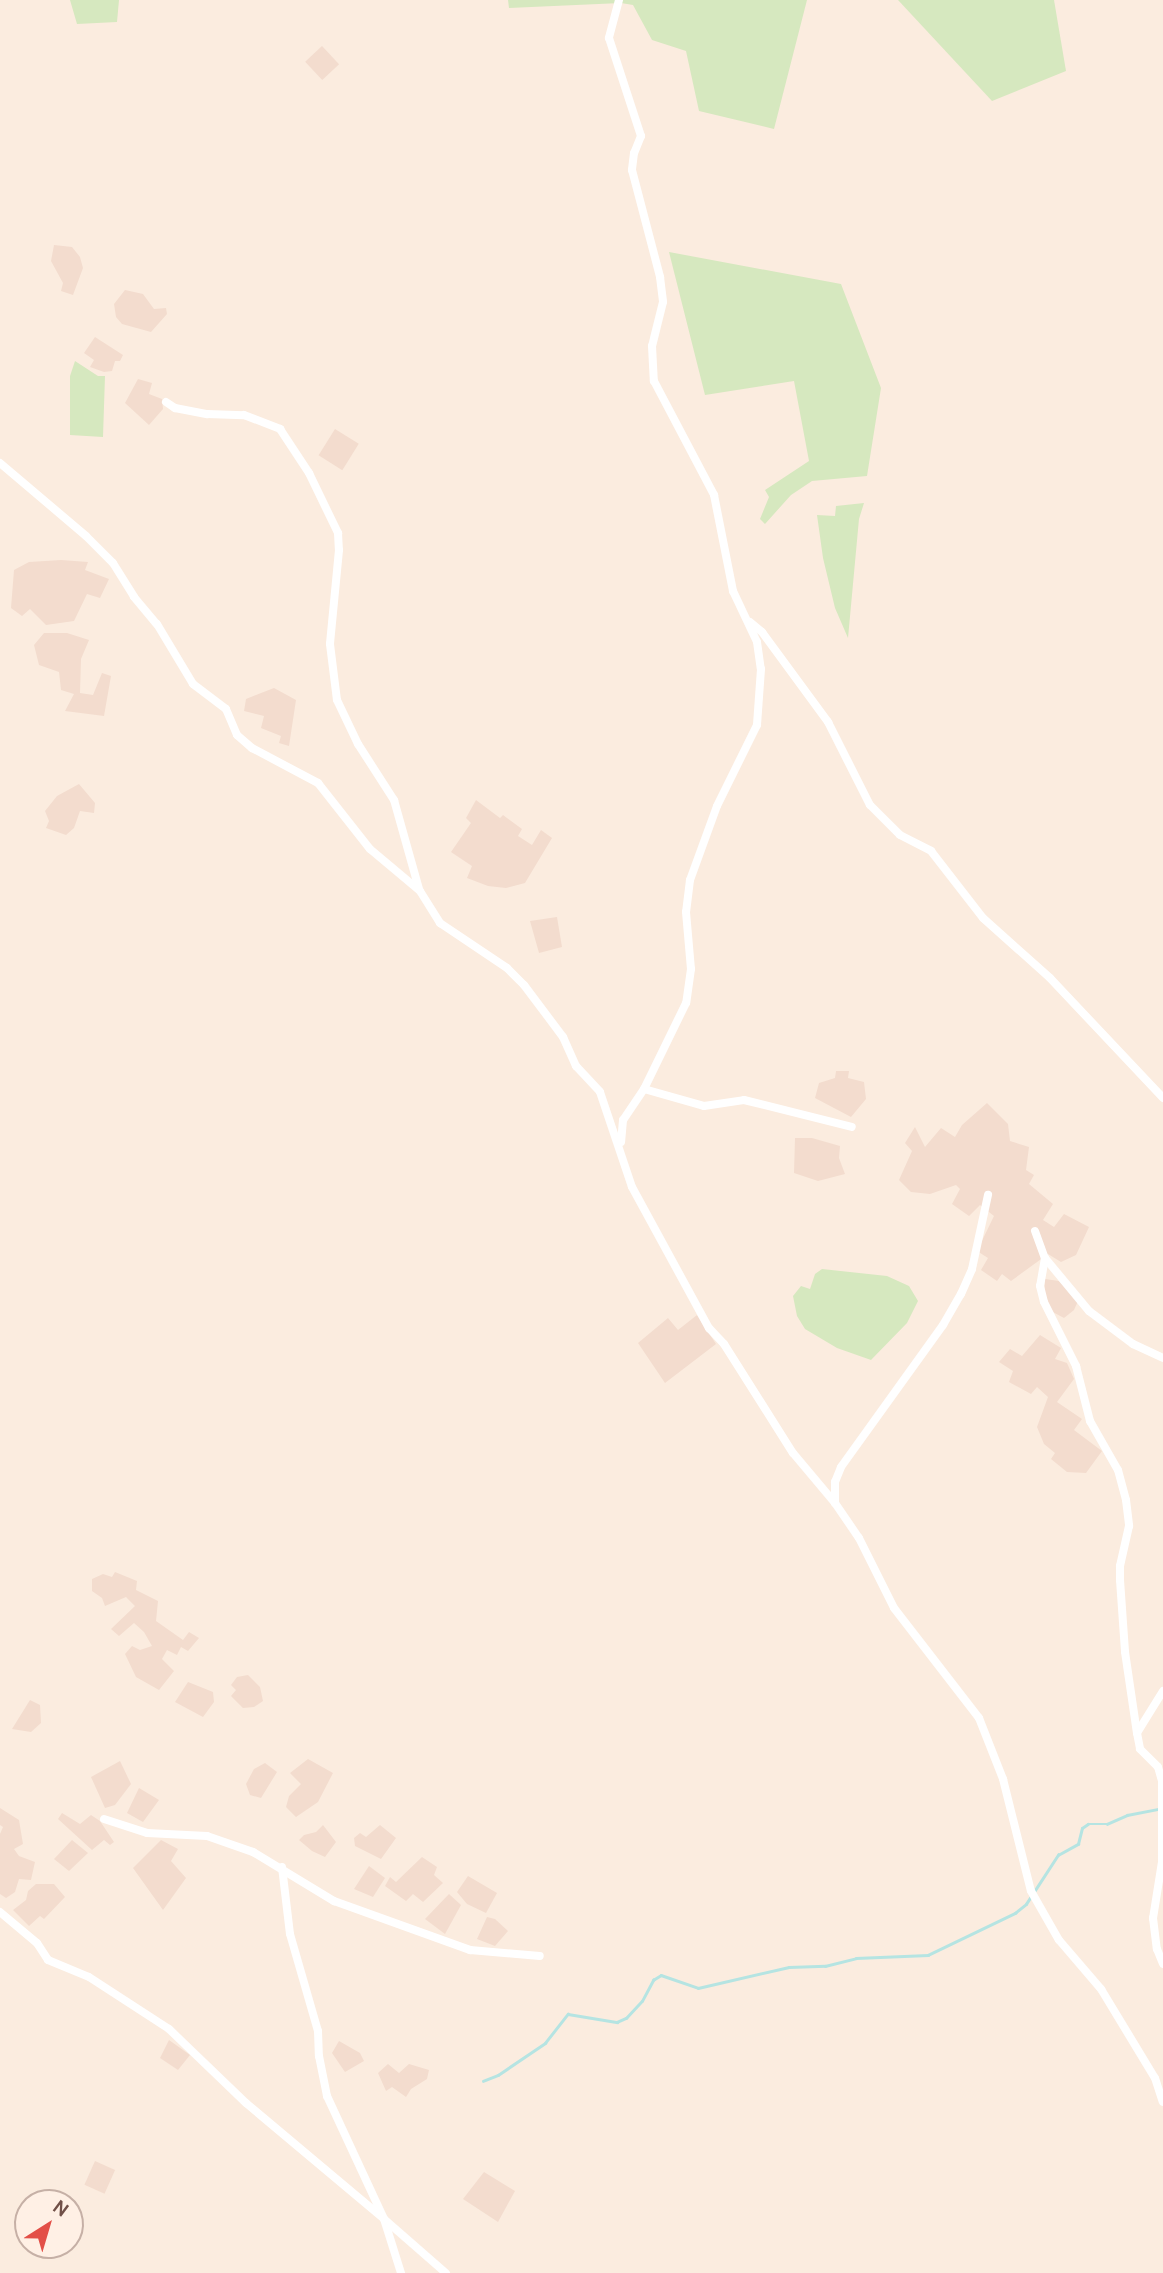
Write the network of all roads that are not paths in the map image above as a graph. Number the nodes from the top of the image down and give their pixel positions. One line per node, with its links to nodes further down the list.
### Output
1 (620, 0): 4 (street)
2 (166, 402): 5 (street)
3 (0, 463): 5 (street)
4 (749, 622): 6 (street); 7 (street)
5 (420, 891): 9 (street)
6 (644, 1089): 8 (street); 9 (street)
7 (1163, 1098)
8 (852, 1127)
9 (621, 1152): 14 (street)
10 (988, 1195): 14 (street)
11 (1035, 1231): 12 (street)
12 (1045, 1258): 13 (street); 16 (street)
13 (1163, 1358)
14 (835, 1503): 22 (street)
15 (1163, 1691): 16 (street)
16 (1137, 1733): 21 (street)
17 (104, 1819): 18 (street)
18 (282, 1867): 20 (street); 23 (street)
19 (0, 1912): 23 (street)
20 (540, 1956)
21 (1163, 1964)
22 (1163, 2102)
23 (384, 2219): 24 (street); 25 (street)
24 (401, 2273)
25 (446, 2273)

